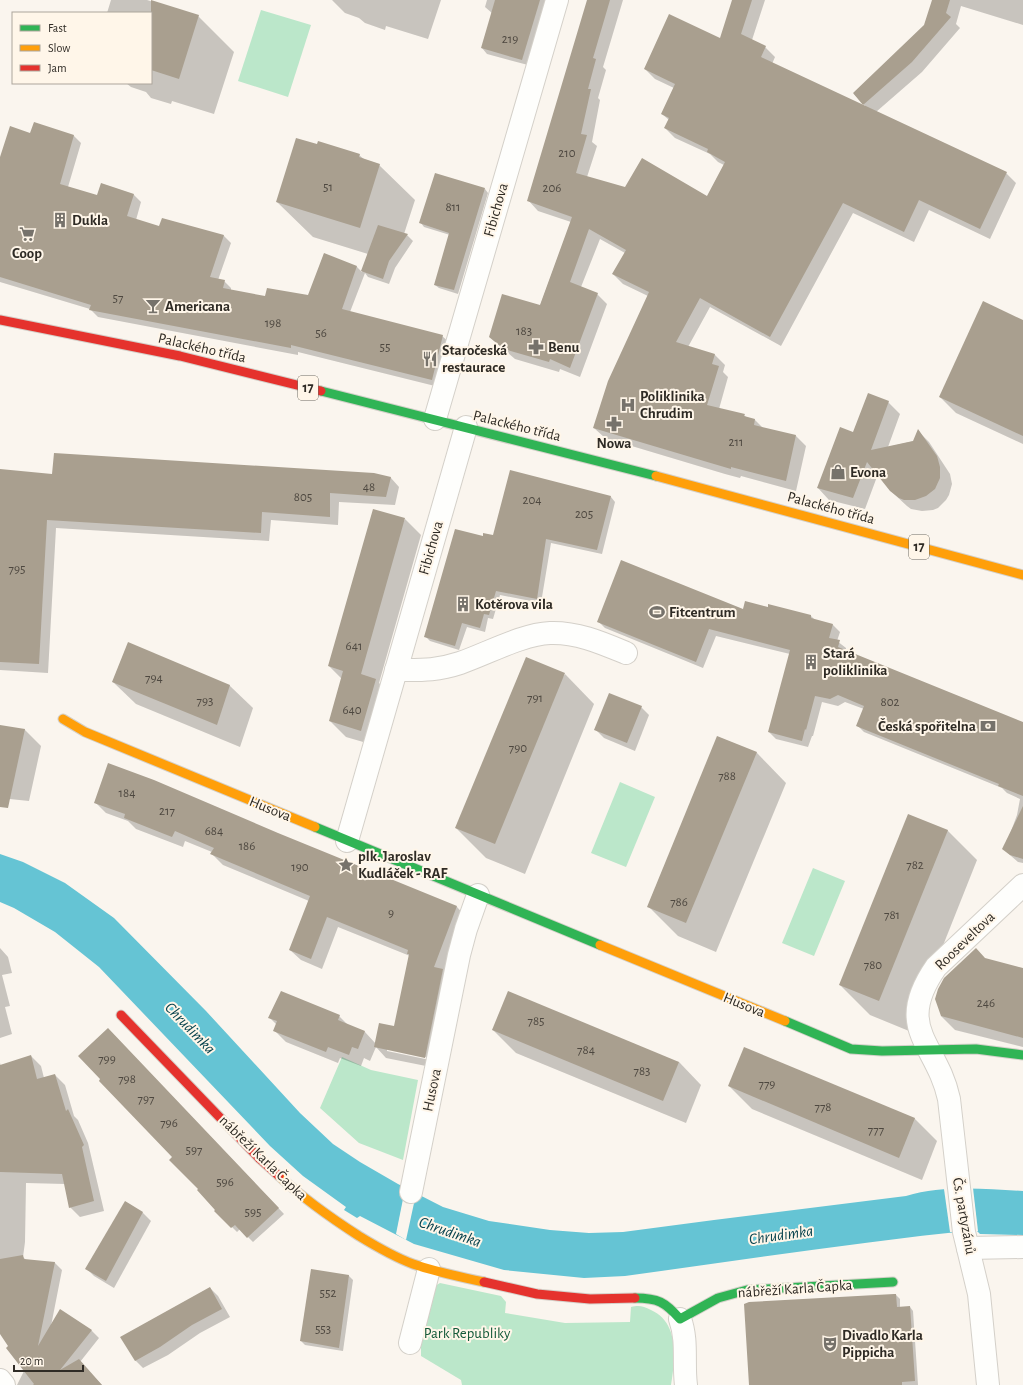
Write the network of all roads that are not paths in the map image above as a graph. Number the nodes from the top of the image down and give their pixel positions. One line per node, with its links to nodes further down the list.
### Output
1 (557, 0): 3 (street, Fibichova)
2 (0, 320): 3 (street, Palackého třída / 17)
3 (435, 419): 4 (street, Palackého třída / 17)
4 (466, 427): 5 (street, Palackého třída / 17); 7 (street, Fibichova)
5 (1023, 575)
6 (626, 653): 7 (street)
7 (396, 670): 9 (street, Fibichova)
8 (63, 719): 9 (street, Husova)
9 (348, 841): 11 (street, Husova)
10 (1023, 885): 13 (street, Rooseveltova)
11 (478, 895): 13 (street, Husova); 15 (street, Husova)
12 (121, 1014): 18 (street, nábřeží Karla Čapka)
13 (928, 1050): 14 (street, Husova); 16 (street, Čs. partyzánů)
14 (1023, 1055)
15 (411, 1192)
16 (966, 1240): 17 (street); 25 (street, Čs. partyzánů)
17 (1023, 1247)
18 (429, 1269): 20 (street, nábřeží Karla Čapka); 21 (street)
19 (893, 1282): 20 (street, nábřeží Karla Čapka)
20 (680, 1319): 24 (street)
21 (410, 1343)
22 (0, 1380): 23 (street)
23 (4, 1385)
24 (686, 1385)
25 (988, 1385)

